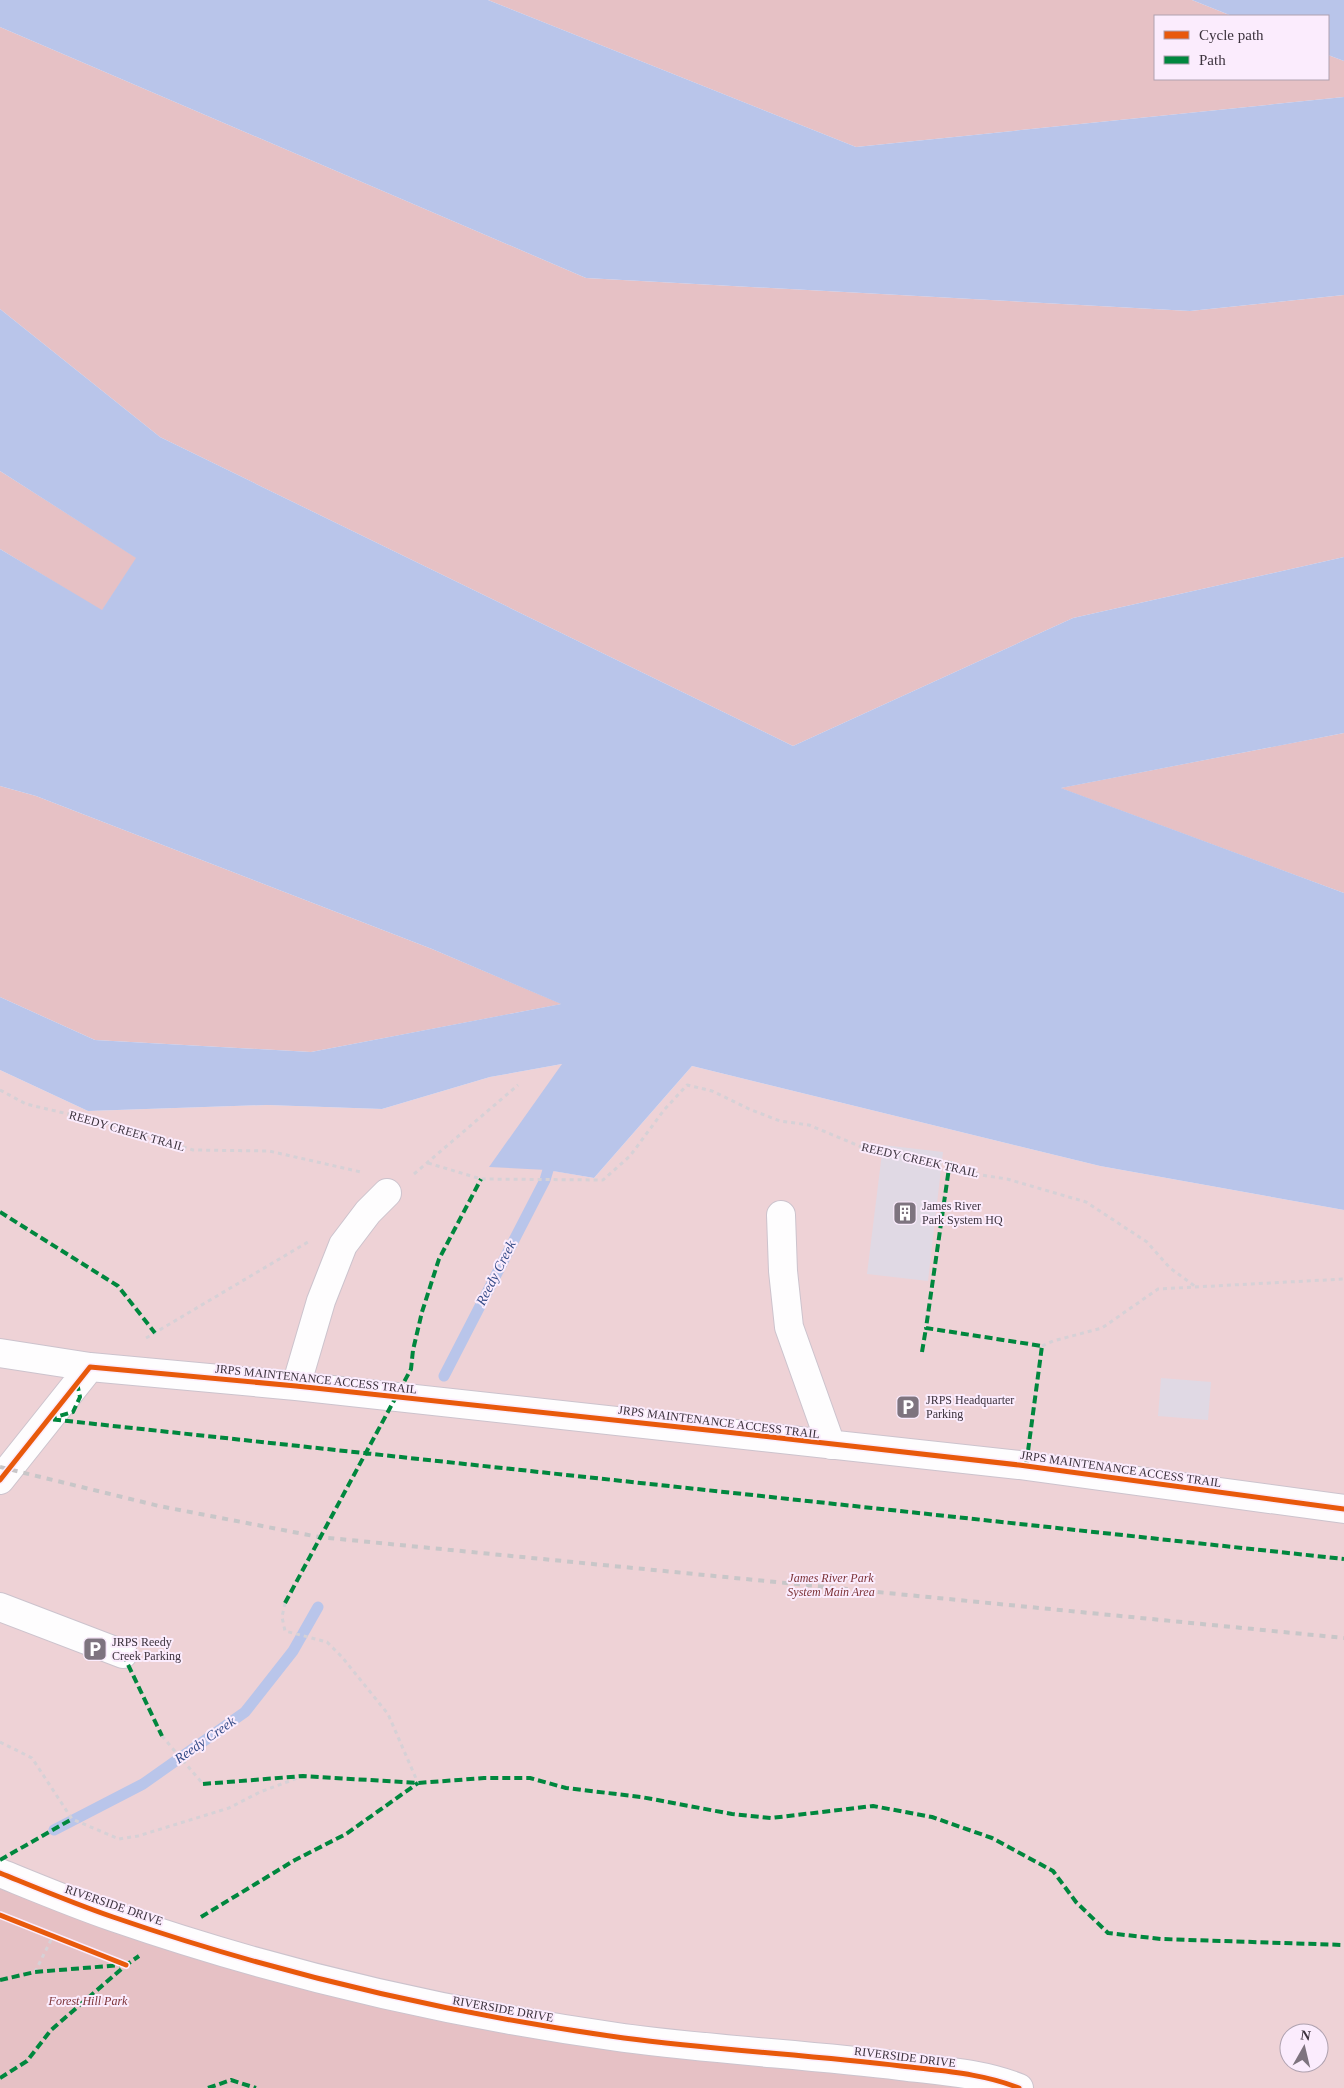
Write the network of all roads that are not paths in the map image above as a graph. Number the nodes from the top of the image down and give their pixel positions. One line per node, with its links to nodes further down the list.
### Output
1 (387, 1193): 5 (street)
2 (781, 1215): 6 (street)
3 (0, 1353): 4 (street, JRPS MAINTENANCE ACCESS TRAIL)
4 (90, 1367): 5 (street, JRPS MAINTENANCE ACCESS TRAIL); 7 (street)
5 (296, 1386): 6 (street, JRPS MAINTENANCE ACCESS TRAIL)
6 (831, 1445): 8 (street, JRPS MAINTENANCE ACCESS TRAIL)
7 (0, 1480)
8 (1344, 1508)
9 (0, 1607): 10 (street)
10 (123, 1654)
11 (0, 1873): 12 (street, RIVERSIDE DRIVE)
12 (1019, 2088)

